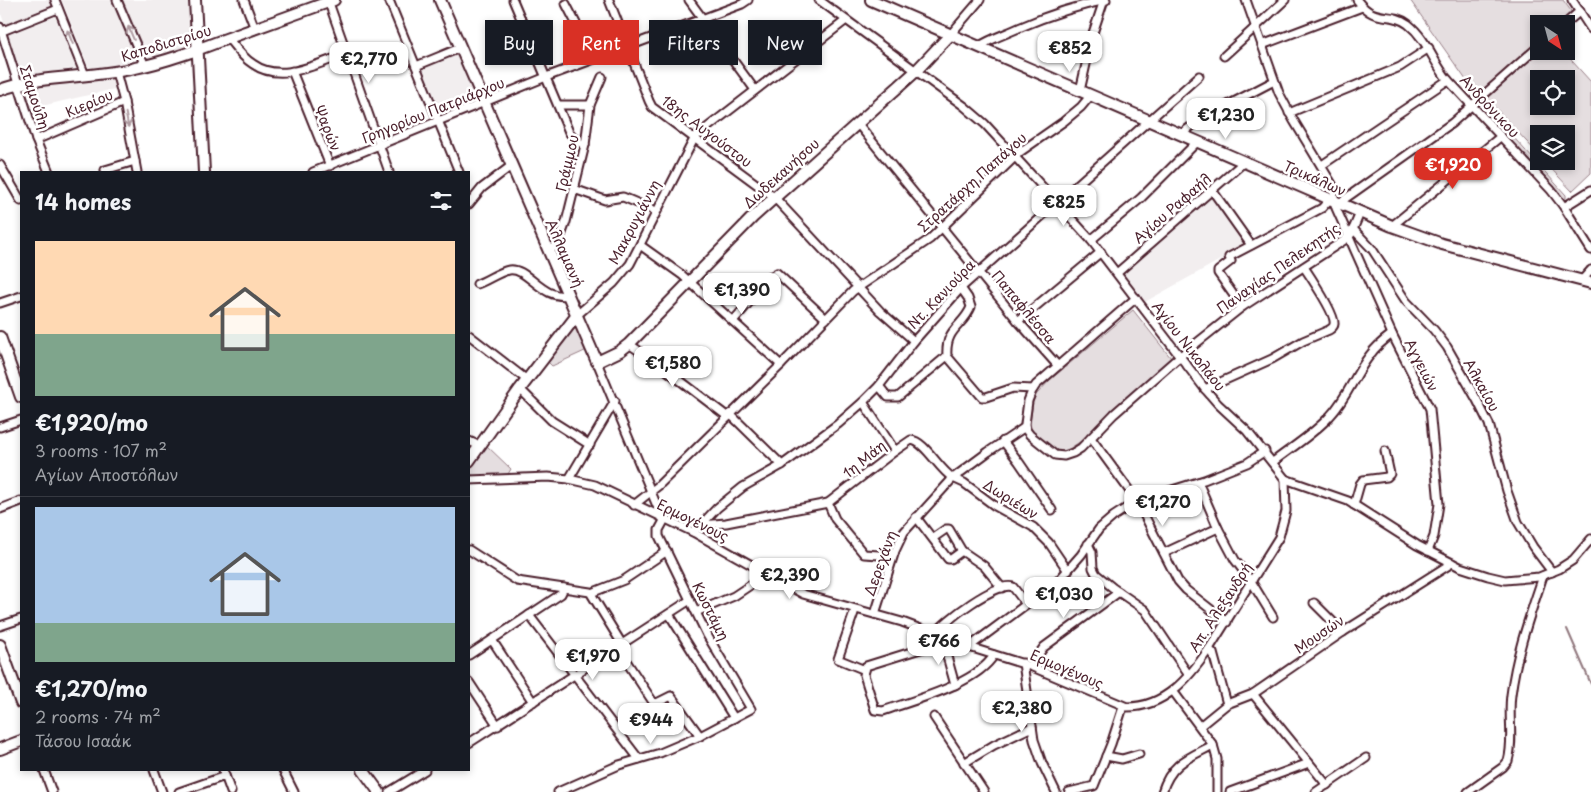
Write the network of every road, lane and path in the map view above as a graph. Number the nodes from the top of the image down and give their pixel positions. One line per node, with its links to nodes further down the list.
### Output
1 (54, 0): 24 (street)
2 (117, 0): 48 (street, one-way to 2)
3 (195, 0): 42 (main road)
4 (244, 0): 32 (street)
5 (389, 0): 49 (street)
6 (440, 0): 40 (main road, Αλλαμανή)
7 (513, 0): 55 (street)
8 (609, 0): 29 (street, 18ης Αυγούστου)
9 (689, 0): 23 (street)
10 (699, 0): 23 (street)
11 (748, 0): 27 (street, Γρηγορίου Πατριάρχου)
12 (819, 0): 30 (street, Αγίου Νικολάου)
13 (871, 0): 35 (main road, Τρικάλων)
14 (980, 0): 35 (street, Δωδεκανήσου)
15 (1104, 0): 39 (street); 62 (street)
16 (1246, 0): 31 (street, Αγγειών)
17 (1285, 0): 31 (street)
18 (1357, 0): 22 (street)
19 (1572, 0): 25 (street)
20 (330, 1): 32 (main road, Καποδιστρίου); 43 (street)
21 (566, 4): 28 (street)
22 (1362, 7): 38 (street); 41 (street, Ανδρόνικου)
23 (695, 8): 27 (street)
24 (58, 9): 34 (street); 53 (street, one-way to 24)
25 (1580, 11): 26 (street); 33 (street)
26 (1575, 15)
27 (702, 18): 37 (street, Γρηγορίου Πατριάρχου); 61 (street)
28 (574, 20)
29 (617, 20)
30 (845, 21): 52 (street, Αγίου Νικολάου); 61 (street, Μακρυγιάννη)
31 (1256, 27): 38 (street, Αγγειών); 45 (street)
32 (255, 29): 36 (main road, Καποδιστρίου)
33 (1591, 29)
34 (1, 31): 59 (street, Σταμούλη)
35 (950, 35): 39 (main road, Τρικάλων); 52 (main road, Δωδεκανήσου)
36 (228, 38): 42 (main road, Καποδιστρίου); 51 (street)
37 (639, 42)
38 (1262, 44): 58 (street, Αγγειών)
39 (978, 47): 62 (main road, Τρικάλων)
40 (460, 48): 49 (street); 65 (main road, Αλλαμανή)
41 (1428, 48): 57 (street, Ανδρόνικου); 69 (street)
42 (198, 49): 48 (main road, Καποδιστρίου); 90 (main road)
43 (347, 54): 51 (street); 78 (street)
44 (1530, 54): 68 (street)
45 (1224, 56)
46 (576, 65): 55 (street, Γρηγορίου Πατριάρχου)
47 (635, 65): 74 (street, 18ης Αυγούστου)
48 (145, 66): 50 (main road, Καποδιστρίου)
49 (416, 66): 70 (street)
50 (116, 72): 53 (main road, Καποδιστρίου); 64 (street)
51 (292, 72): 85 (street, Ψαρών)
52 (915, 72): 72 (main road, Δωδεκανήσου); 80 (street, Αγίου Νικολάου)
53 (85, 74): 59 (main road, Καποδιστρίου)
54 (1199, 76): 71 (street, Ντ. Κανιούρα)
55 (546, 77): 65 (street, Γρηγορίου Πατριάρχου); 66 (street)
56 (602, 77): 67 (street, Γράμμου)
57 (1448, 80): 68 (street, Ανδρόνικου); 84 (street)
58 (1274, 82): 69 (street, Αγγειών); 73 (street)
59 (18, 84): 60 (main road, Καποδιστρίου); 76 (street, Σταμούλη)
60 (0, 90)
61 (755, 90): 74 (street, Μακρυγιάννη)
62 (1080, 91): 63 (main road, Τρικάλων)
63 (1091, 95): 71 (main road, Τρικάλων); 80 (street, Στρατάρχη Παπάγου)
64 (124, 102): 76 (street, Κιερίου); 81 (street, one-way to 81)
65 (484, 103): 70 (street, Γρηγορίου Πατριάρχου); 86 (main road, Αλλαμανή)
66 (558, 105): 67 (street); 79 (street)
67 (590, 105): 79 (street, Γράμμου)
68 (1472, 106): 75 (street, Ανδρόνικου); 100 (street)
69 (1289, 113): 84 (street, Αγγειών)
70 (438, 121): 78 (street, Γρηγορίου Πατριάρχου); 93 (street)
71 (1150, 121): 73 (main road, Τρικάλων); 101 (street, Ντ. Κανιούρα)
72 (858, 124): 98 (main road, Δωδεκανήσου); 106 (street, Παπαφλέσσα)
73 (1180, 134): 77 (main road, Τρικάλων)
74 (695, 137): 98 (street, 18ης Αυγούστου); 103 (street, Μακρυγιάννη)
75 (1500, 137): 102 (street, Ανδρόνικου); 105 (street)
76 (36, 140): 88 (street, Σταμούλη)
77 (1197, 142): 82 (main road, Τρικάλων); 109 (street)
78 (379, 145): 85 (street, Γρηγορίου Πατριάρχου); 92 (street)
79 (585, 145): 94 (street, Γράμμου)
80 (1015, 157): 101 (street, Αγίου Νικολάου); 106 (street, Στρατάρχη Παπάγου)
81 (135, 161): 87 (street); 89 (street)
82 (1244, 162): 95 (street, Αγίου Ραφαήλ); 100 (main road, Τρικάλων)
83 (0, 165): 99 (street)
84 (1322, 165): 100 (street, Αγγειών)
85 (330, 166): 91 (street, Γρηγορίου Πατριάρχου)
86 (511, 166): 97 (street); 113 (main road, Αλλαμανή)
87 (105, 170)
88 (49, 171)
89 (137, 171)
90 (204, 171)
91 (316, 171)
92 (389, 171)
93 (459, 171)
94 (574, 189): 103 (street); 113 (street, Γράμμου)
95 (1212, 190): 111 (street); 118 (street, Αγίου Ραφαήλ)
96 (1591, 190): 102 (street)
97 (471, 195)
98 (774, 197): 119 (main road, Δωδεκανήσου); 122 (street, 18ης Αυγούστου)
99 (20, 199)
100 (1334, 201): 104 (main road, Τρικάλων); 108 (street, Αγγειών); 111 (street)
101 (1058, 203): 109 (street, Αγίου Νικολάου); 117 (street, Ντ. Κανιούρα)
102 (1564, 207): 112 (street, Ανδρόνικου)
103 (656, 211): 110 (street, Μακρυγιάννη)
104 (1360, 213): 105 (main road, Τρικάλων); 107 (street, Παναγίας Πελεκητής)
105 (1392, 226): 120 (main road, Τρικάλων)
106 (942, 228): 117 (street, Παπαφλέσσα); 122 (street, Στρατάρχη Παπάγου)
107 (1354, 229): 108 (street, Παναγίας Πελεκητής); 195 (street, Αλκαίου)
108 (1349, 236): 115 (street, Παναγίας Πελεκητής); 133 (street, Αγγειών)
109 (1091, 240): 114 (street, Αγίου Νικολάου)
110 (640, 245): 119 (street); 129 (street, Μακρυγιάννη)
111 (1251, 245): 128 (street)
112 (1591, 250)
113 (549, 252): 124 (main road, Αλλαμανή)
114 (1101, 252): 118 (street, Αγίου Νικολάου); 132 (street)
115 (1304, 267): 128 (street, Παναγίας Πελεκητής); 147 (street)
116 (1591, 270): 120 (street)
117 (978, 272): 123 (street, Ντ. Κανιούρα); 132 (street, Παπαφλέσσα)
118 (1117, 273): 126 (street, Αγίου Νικολάου)
119 (689, 282): 131 (street); 137 (main road, Δωδεκανήσου)
120 (1587, 282)
121 (477, 284): 124 (street)
122 (857, 287): 130 (street, Στρατάρχη Παπάγου); 136 (street, 18ης Αυγούστου)
123 (961, 288): 136 (street, Ντ. Κανιούρα); 138 (street)
124 (569, 295): 129 (main road, Αλλαμανή)
125 (20, 296): 127 (street)
126 (1136, 298): 139 (street, Αγίου Νικολάου); 142 (street)
127 (0, 303)
128 (1242, 306): 139 (street, Παναγίας Πελεκητής)
129 (577, 315): 140 (main road, Αλλαμανή); 143 (main road, Μακρυγιάννη)
130 (826, 318): 131 (street); 141 (street, Στρατάρχη Παπάγου)
131 (733, 321): 141 (street)
132 (1018, 321): 142 (street, Παπαφλέσσα)
133 (1392, 334): 164 (street); 187 (street, Αγγειών)
134 (470, 336): 143 (street)
135 (0, 337): 148 (main road)
136 (914, 341): 144 (street, Ντ. Κανιούρα)
137 (630, 344): 140 (main road, Δωδεκανήσου); 151 (street)
138 (947, 356): 144 (street); 145 (street)
139 (1179, 356): 147 (street, Αγίου Νικολάου); 155 (street, Παναγίας Πελεκητής)
140 (598, 362): 149 (street, Αλλαμανή)
141 (781, 365): 151 (street, Στρατάρχη Παπάγου)
142 (1058, 366): 145 (street)
143 (527, 380): 146 (main road, Μακρυγιάννη)
144 (879, 386): 150 (street, Ντ. Κανιούρα)
145 (1033, 388): 154 (street)
146 (520, 389): 158 (street); 159 (main road, Μακρυγιάννη)
147 (1205, 389): 162 (street, Αγίου Νικολάου)
148 (20, 394)
149 (614, 401): 158 (street); 171 (street, Αλλαμανή)
150 (863, 402): 161 (street); 165 (street, Ντ. Κανιούρα)
151 (729, 415): 165 (street); 171 (street, Στρατάρχη Παπάγου)
152 (20, 420): 153 (street)
153 (0, 427)
154 (1025, 427): 155 (street); 157 (street)
155 (1091, 438): 173 (street)
156 (470, 441): 159 (street)
157 (1004, 441): 166 (street); 178 (street)
158 (590, 445): 167 (street)
159 (480, 446): 163 (main road, Μακρυγιάννη)
160 (1385, 450): 176 (street)
161 (895, 451): 166 (street, 1η Μάη); 174 (street, 1η Μάη)
162 (1265, 451): 164 (street, Αγίου Νικολάου); 170 (street)
163 (470, 460)
164 (1273, 462): 168 (street, Αγίου Νικολάου)
165 (782, 465): 181 (street, Ντ. Κανιούρα)
166 (953, 478): 179 (street, Δερεχάνη); 194 (street, Δωριέων)
167 (569, 479): 169 (street, Ερμογένους); 175 (street, Ερμογένους)
168 (1285, 479): 176 (street); 198 (street, Απ. Αλεξανδρή)
169 (470, 480)
170 (1198, 482): 173 (street); 182 (street)
171 (652, 492): 175 (street, Στρατάρχη Παπάγου); 180 (street, Αλλαμανή)
172 (20, 501): 177 (street)
173 (1137, 501): 186 (street); 192 (street)
174 (828, 503): 181 (street, 1η Μάη); 191 (street)
175 (634, 505): 180 (street, Ερμογένους)
176 (1354, 505): 187 (street)
177 (0, 509)
178 (1052, 510)
179 (916, 517): 184 (street); 191 (street, Δερεχάνη)
180 (663, 519): 183 (street, Ερμογένους); 189 (street, Κωστάμη)
181 (701, 525): 183 (street)
182 (1218, 528): 192 (street); 198 (street)
183 (693, 532): 196 (street, Ερμογένους)
184 (933, 538): 190 (street); 190 (street)
185 (1591, 539): 195 (street)
186 (1088, 544): 194 (street); 201 (street)
187 (1428, 550): 193 (street)
188 (470, 551): 199 (street)
189 (667, 551): 202 (street); 203 (street, Κωστάμη)
190 (962, 551): 200 (street)
191 (894, 553): 209 (street, Δερεχάνη)
192 (1164, 553): 213 (street)
193 (1452, 563): 197 (street); 215 (street, Μουσών)
194 (1068, 571): 205 (street)
195 (1552, 572): 197 (street)
196 (767, 574): 206 (street, Ερμογένους); 207 (street)
197 (1543, 576): 275 (street)
198 (1251, 581): 211 (street); 213 (street, Απ. Αλεξανδρή)
199 (564, 588): 202 (street); 210 (street)
200 (1002, 588): 205 (street); 216 (street)
201 (1118, 592): 225 (street); 227 (street)
202 (591, 593): 220 (street)
203 (690, 600): 207 (street, Κωστάμη); 208 (street)
204 (1314, 603): 215 (street)
205 (1026, 604): 221 (street)
206 (855, 610): 209 (street, Ερμογένους); 226 (street)
207 (696, 612): 238 (street, Κωστάμη)
208 (669, 614): 220 (street); 238 (street)
209 (875, 614): 216 (street, Ερμογένους)
210 (529, 615): 217 (street); 228 (street)
211 (1272, 618)
212 (20, 619): 214 (street)
213 (1227, 622): 222 (street, Απ. Αλεξανδρή)
214 (0, 626)
215 (1343, 632): 232 (street, Μουσών)
216 (935, 634): 218 (street, Ερμογένους)
217 (492, 640): 223 (street); 234 (street)
218 (944, 640): 221 (street, Ερμογένους); 226 (street); 230 (street)
219 (0, 646): 233 (main road)
220 (620, 646): 228 (street); 242 (street)
221 (970, 647): 224 (street, Ερμογένους)
222 (1209, 649): 227 (street, Απ. Αλεξανδρή); 235 (street)
223 (470, 655)
224 (994, 655): 225 (street, Ερμογένους); 230 (street)
225 (1027, 665): 236 (street, Ερμογένους); 240 (street)
226 (865, 670): 230 (street)
227 (1188, 674): 231 (street, Απ. Αλεξανδρή)
228 (574, 676): 234 (street); 250 (street)
229 (470, 684): 239 (street)
230 (955, 685)
231 (1173, 691): 236 (street, Απ. Αλεξανδρή); 241 (street)
232 (1253, 694): 235 (street, Μουσών); 252 (street)
233 (20, 701)
234 (534, 702): 239 (street)
235 (1227, 704): 241 (street, Μουσών)
236 (1123, 707): 248 (street)
237 (934, 717): 251 (street)
238 (734, 718): 242 (street)
239 (498, 726): 244 (street)
240 (1032, 726): 251 (street); 269 (street)
241 (1200, 726): 245 (street)
242 (700, 736): 250 (street)
243 (20, 741): 246 (main road)
244 (470, 742)
245 (1213, 745): 271 (street); 272 (street)
246 (0, 749)
247 (1139, 754): 248 (street)
248 (1106, 756): 270 (street)
249 (1366, 758): 259 (street)
250 (640, 759): 267 (street)
251 (964, 763): 268 (street)
252 (1309, 763): 259 (street); 273 (street)
253 (44, 771): 260 (street)
254 (154, 771): 261 (street)
255 (284, 771): 264 (street)
256 (365, 771): 265 (main road)
257 (423, 771): 266 (street)
258 (224, 773): 262 (street); 263 (street)
259 (1327, 785): 274 (street)
260 (52, 792)
261 (162, 792)
262 (179, 792)
263 (230, 792)
264 (294, 792)
265 (379, 792)
266 (389, 792)
267 (558, 792)
268 (984, 792)
269 (1056, 792)
270 (1069, 792)
271 (1162, 792)
272 (1217, 792)
273 (1230, 792)
274 (1316, 792)
275 (1468, 792)

